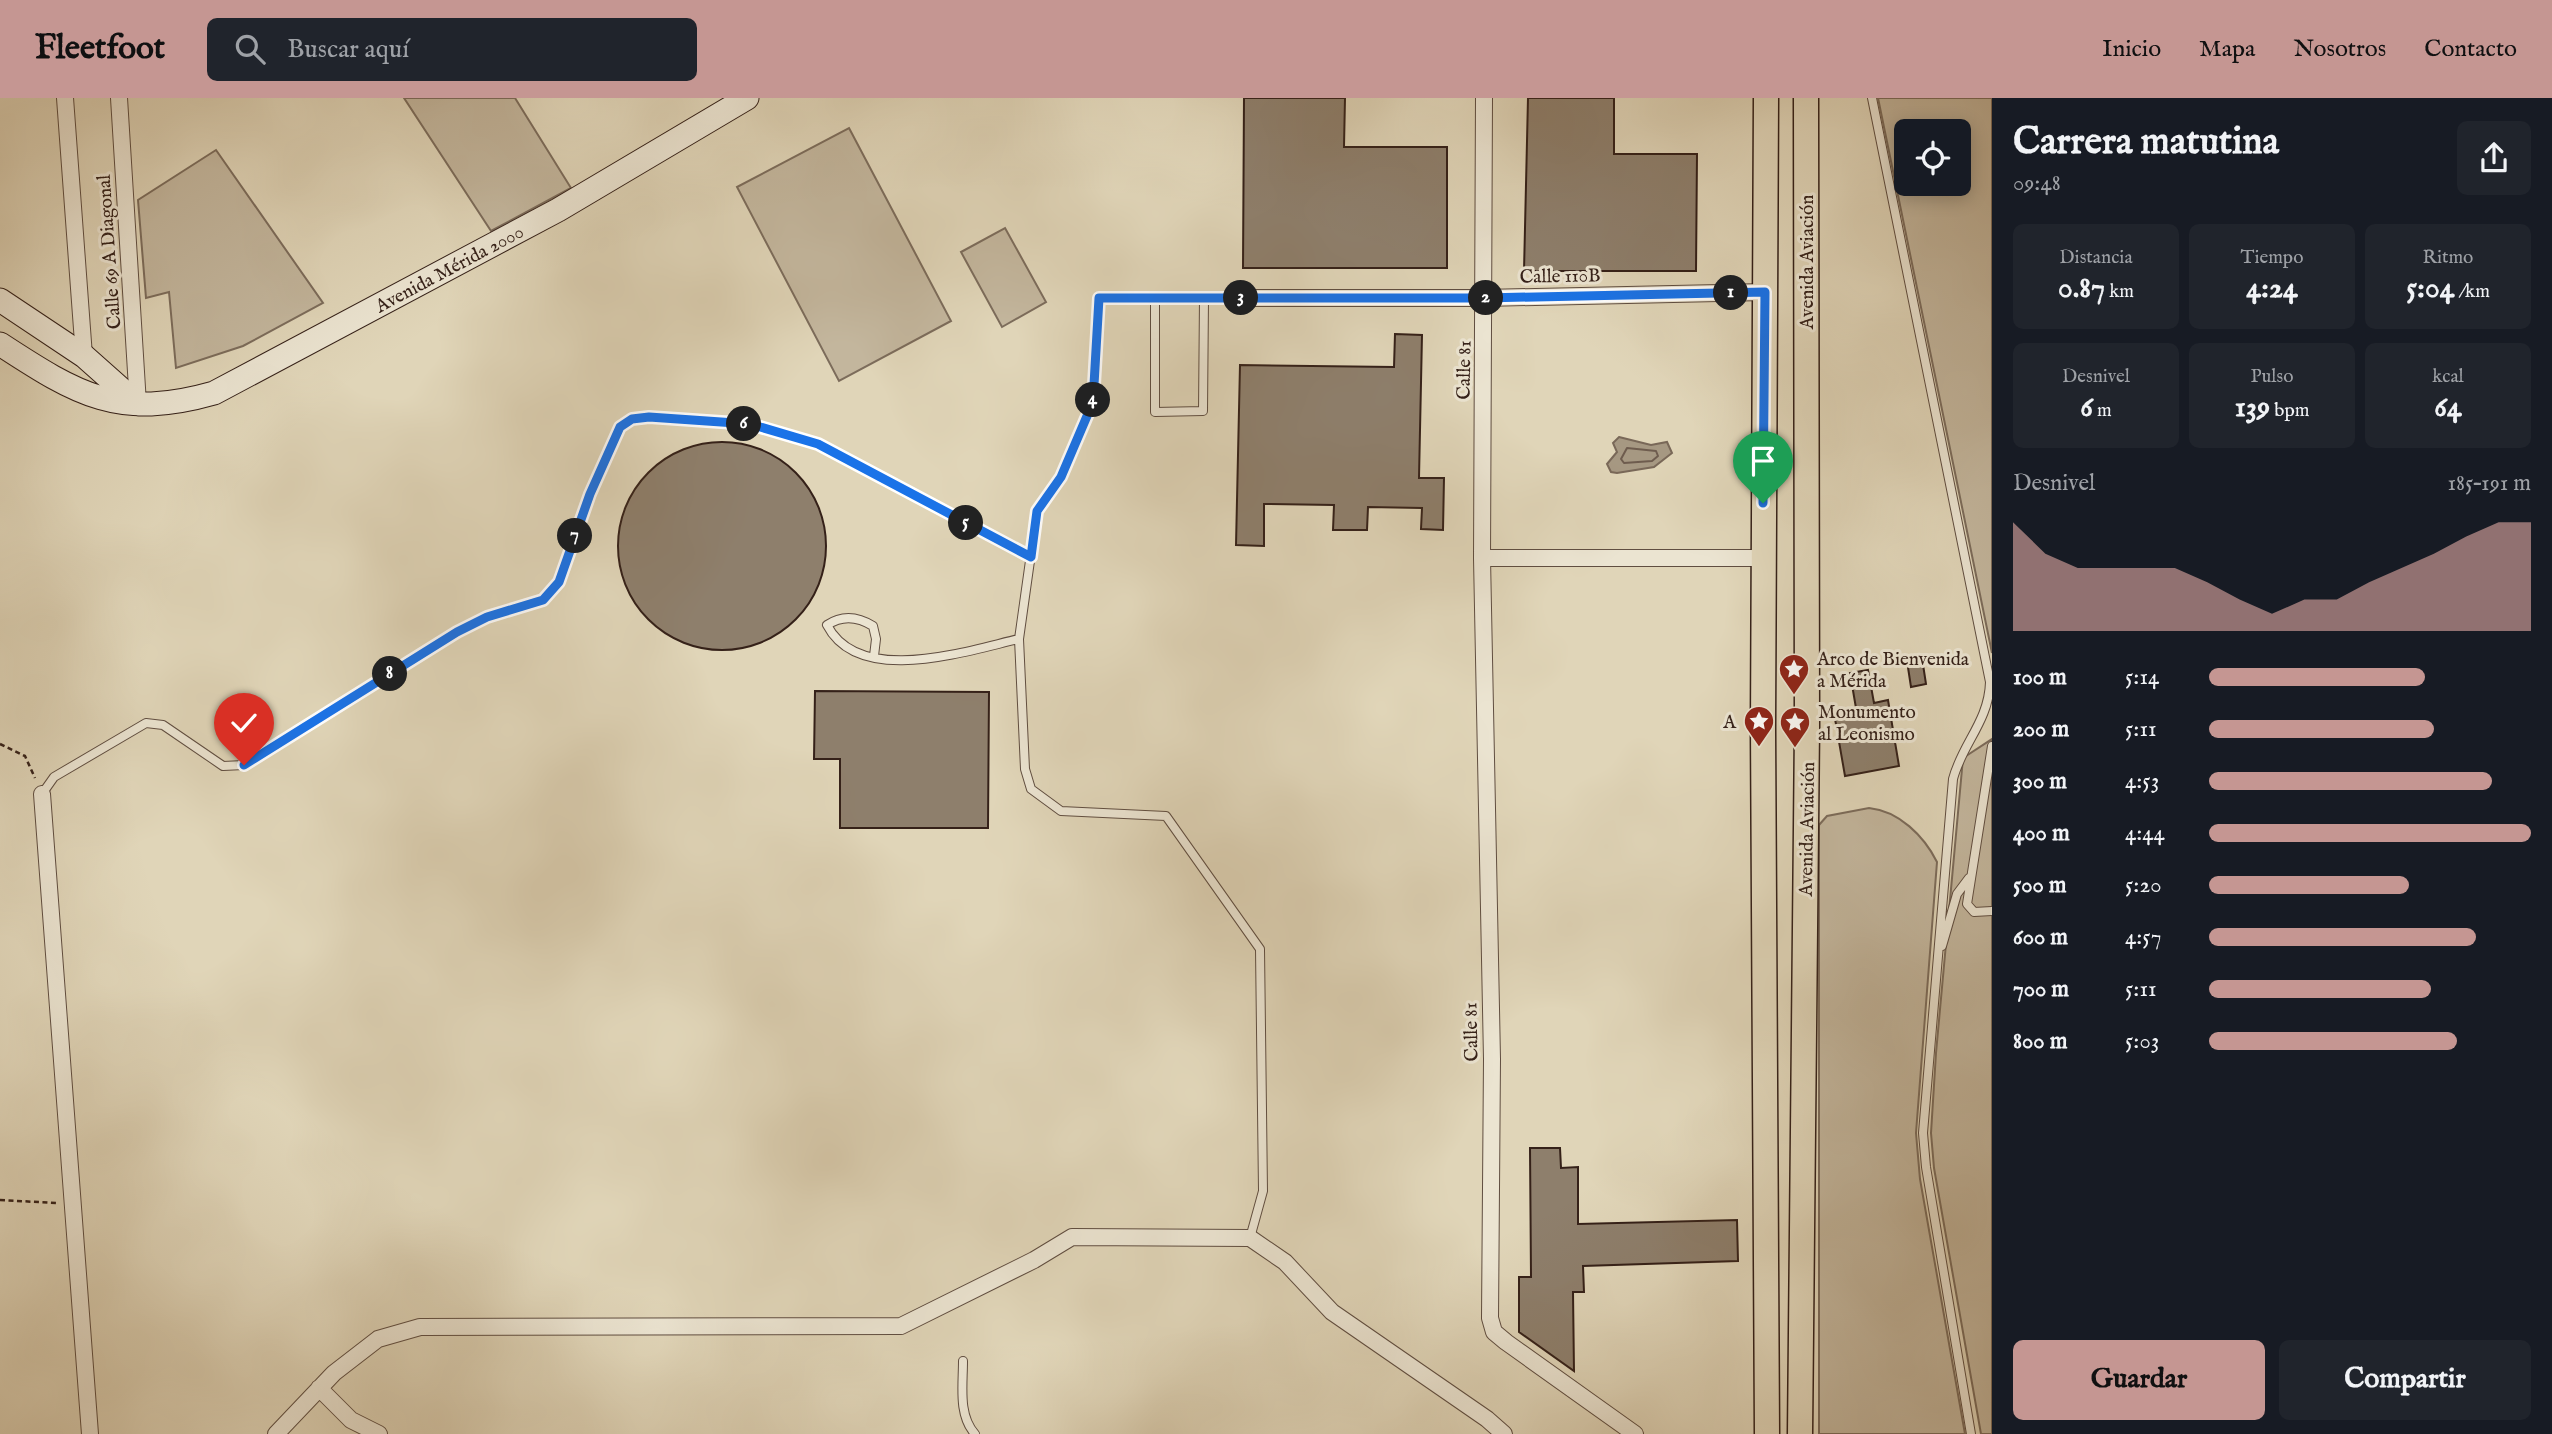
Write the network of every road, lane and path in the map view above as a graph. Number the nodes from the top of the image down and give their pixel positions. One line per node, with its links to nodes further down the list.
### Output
1 (65, 98): 15 (street, Calle 69 A Diagonal)
2 (119, 98): 16 (street, Calle 69 A Diagonal)
3 (747, 98): 16 (main road, Avenida Mérida 2000)
4 (1484, 98): 12 (street, Calle 81)
5 (1766, 98): 8 (main road)
6 (1806, 98): 41 (main road, Avenida Aviación)
7 (1872, 98): 22 (lane)
8 (1765, 292): 12 (street, Calle 110B); 19 (main road)
9 (1155, 298): 10 (lane); 10 (lane); 17 (lane)
10 (1203, 298): 11 (lane)
11 (1230, 298): 12 (street, Calle 110B)
12 (1484, 298): 18 (street, Calle 81)
13 (0, 300): 15 (main road)
14 (0, 344): 16 (main road, Avenida Mérida 2000)
15 (84, 356): 16 (main road)
16 (138, 404)
17 (1031, 557): 20 (lane); 25 (lane)
18 (1482, 558): 19 (street); 39 (street, Calle 81)
19 (1763, 558): 40 (main road)
20 (1019, 639): 21 (lane); 31 (lane)
21 (874, 656): 21 (lane)
22 (1989, 713): 28 (lane)
23 (0, 744): 25 (path)
24 (1992, 746): 26 (lane)
25 (42, 794): 30 (street)
26 (1971, 875): 27 (lane); 28 (lane)
27 (1992, 911)
28 (1937, 962): 42 (lane)
29 (0, 1200): 30 (path)
30 (73, 1204): 35 (street)
31 (1250, 1238): 33 (street); 34 (street)
32 (963, 1361): 38 (lane)
33 (319, 1388): 36 (street); 37 (street)
34 (1494, 1431)
35 (90, 1434)
36 (276, 1434)
37 (379, 1434)
38 (975, 1434)
39 (1635, 1434)
40 (1767, 1434)
41 (1800, 1434)
42 (1971, 1434)

